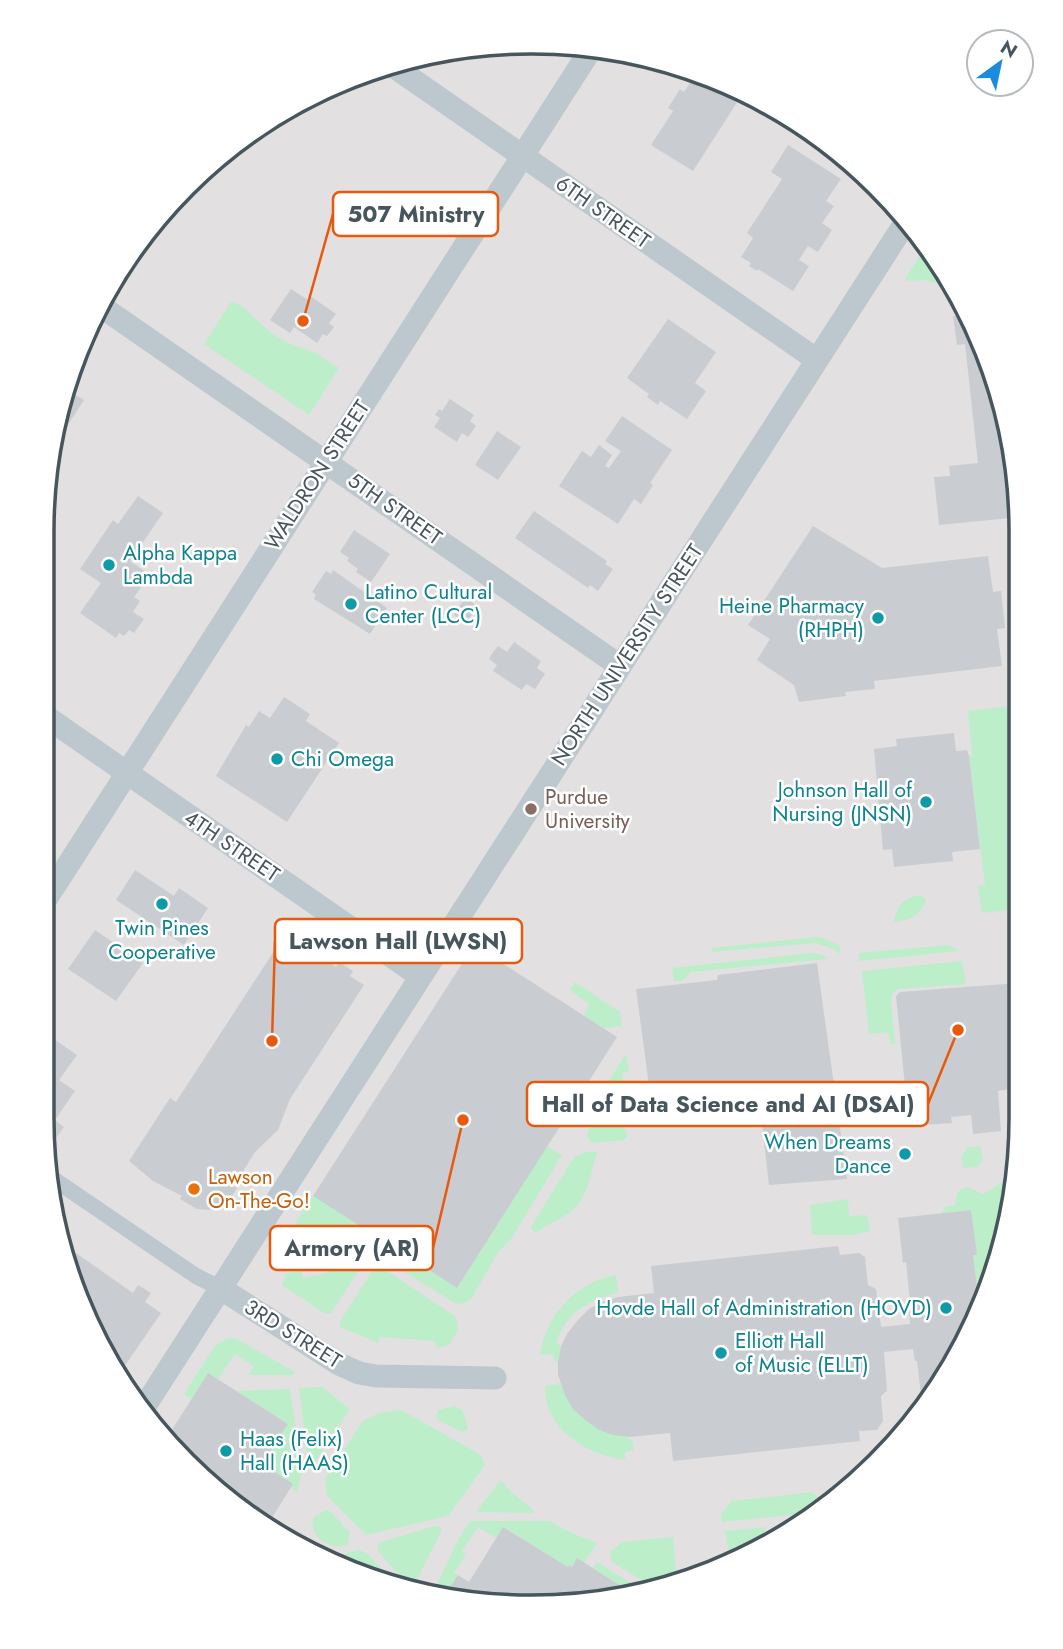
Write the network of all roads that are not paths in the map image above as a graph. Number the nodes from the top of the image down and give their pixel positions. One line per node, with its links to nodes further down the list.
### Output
1 (586, 57): 3 (street, WALDRON STREET)
2 (402, 73): 3 (street, 6TH STREET)
3 (522, 156): 6 (street, 6TH STREET); 7 (street, WALDRON STREET)
4 (901, 230): 6 (street, NORTH UNIVERSITY STREET)
5 (108, 311): 7 (street, 5TH STREET)
6 (817, 360): 8 (street, NORTH UNIVERSITY STREET)
7 (326, 461): 8 (street, 5TH STREET); 10 (street, WALDRON STREET)
8 (620, 666): 12 (street, NORTH UNIVERSITY STREET)
9 (54, 722): 10 (street, 4TH STREET)
10 (127, 774): 11 (street, WALDRON STREET); 12 (street, 4TH STREET)
11 (54, 887)
12 (420, 976): 14 (street, NORTH UNIVERSITY STREET)
13 (58, 1182): 14 (street)
14 (220, 1288): 15 (street, 3RD STREET); 16 (street, NORTH UNIVERSITY STREET)
15 (495, 1378)
16 (148, 1401)

